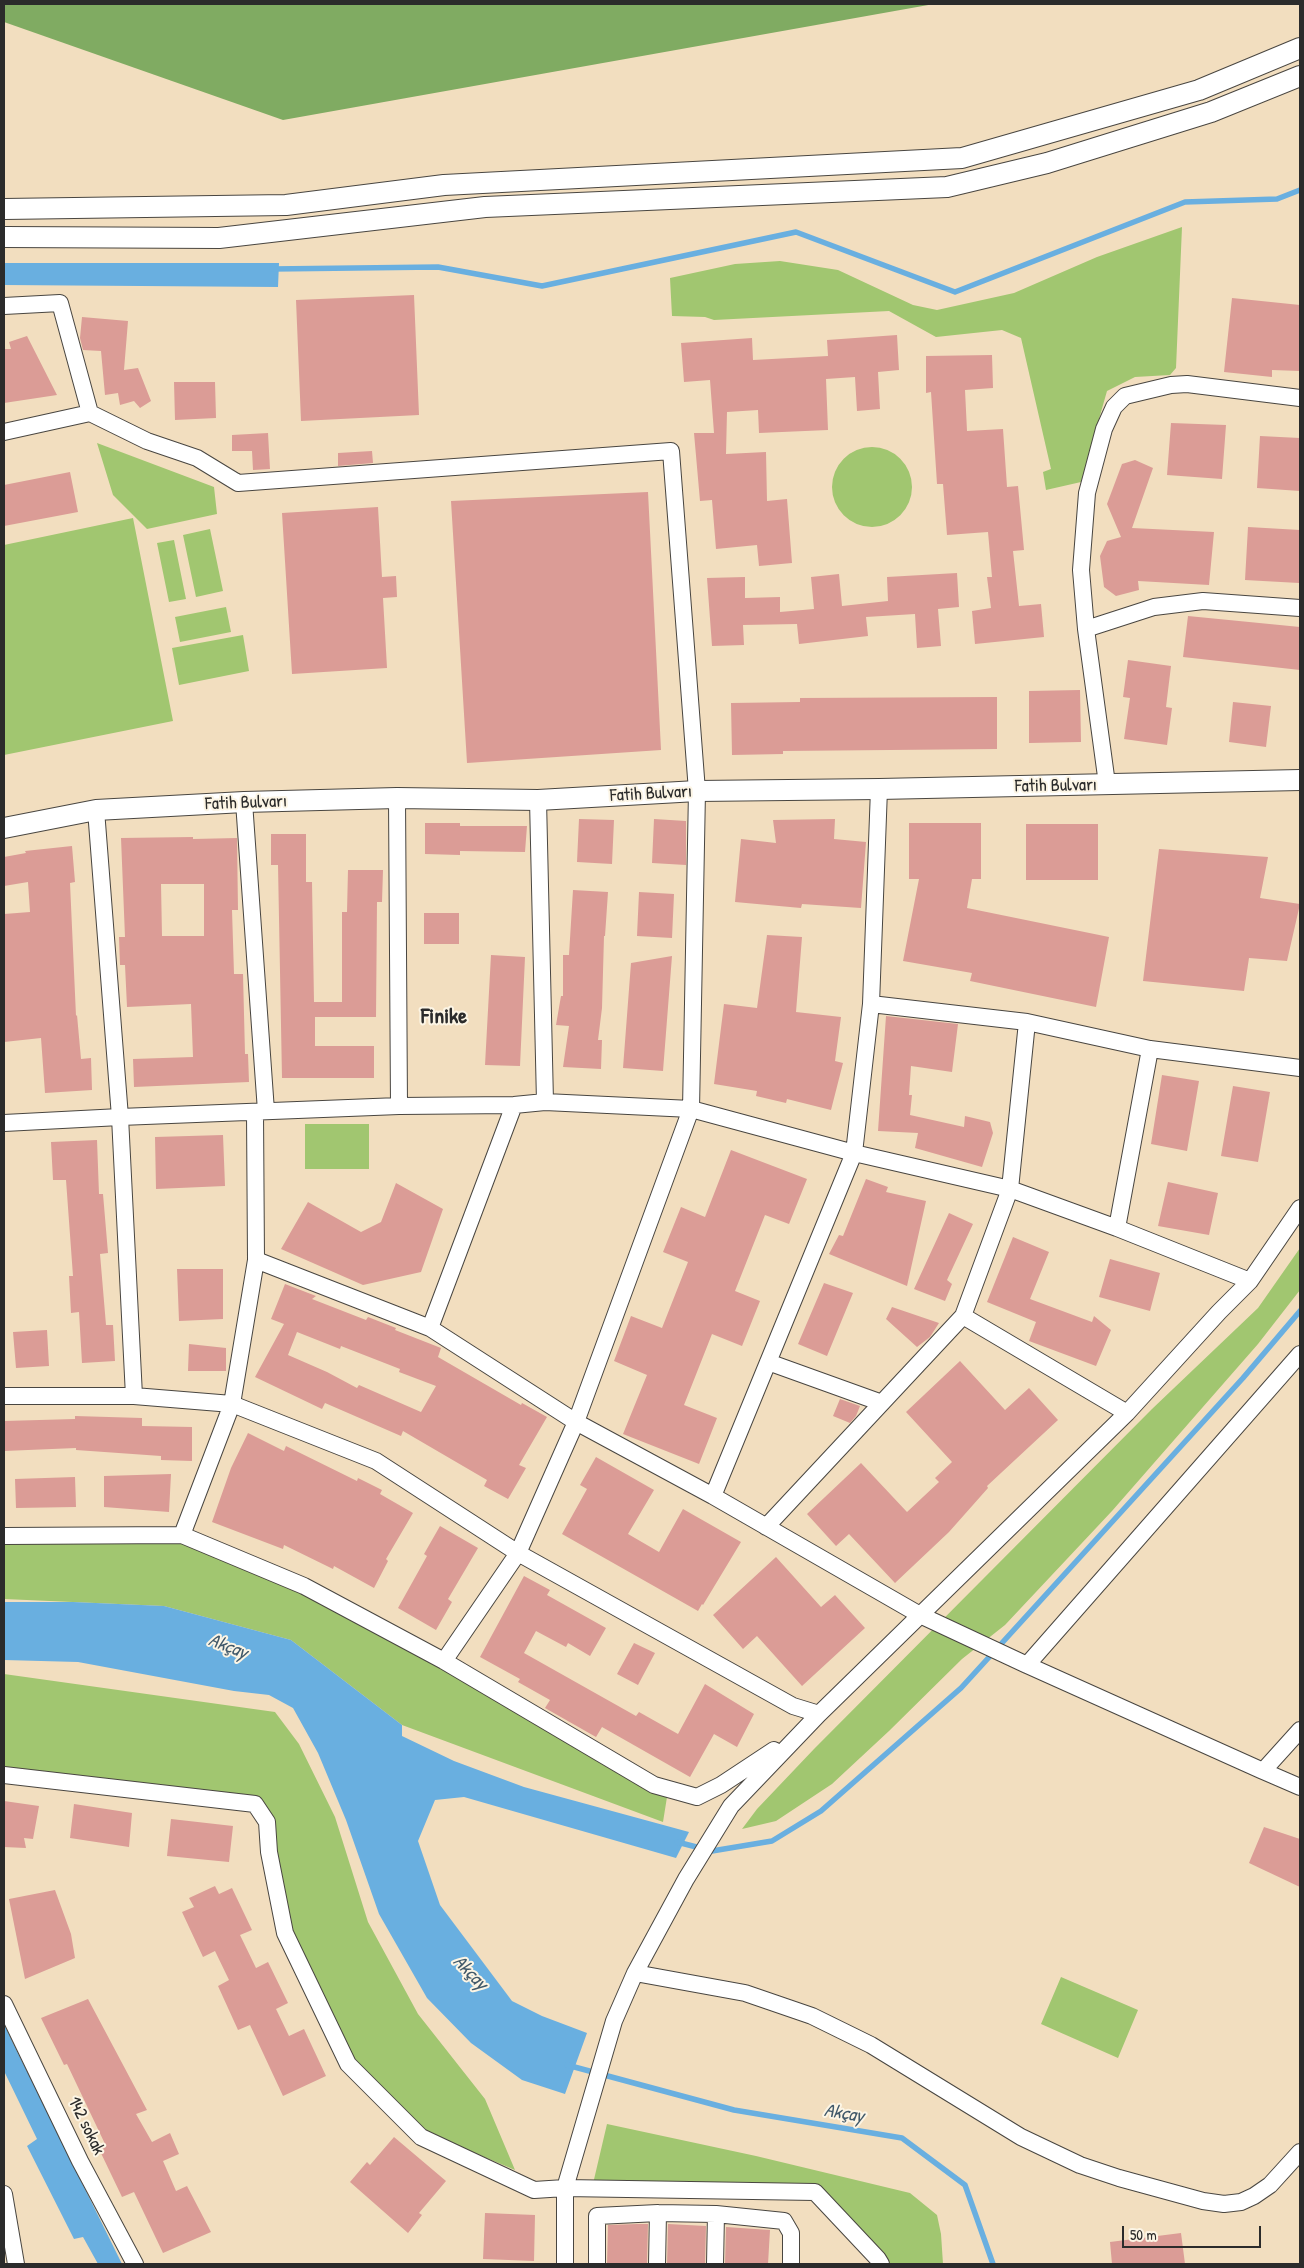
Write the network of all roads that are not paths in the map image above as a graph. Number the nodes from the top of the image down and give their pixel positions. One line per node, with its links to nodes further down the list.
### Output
1 (1300, 48): 3 (street)
2 (1300, 76): 4 (street)
3 (4, 209)
4 (4, 237)
5 (4, 306): 7 (street)
6 (1300, 398): 10 (street)
7 (90, 413): 8 (street); 14 (street)
8 (4, 432)
9 (1300, 608): 10 (street)
10 (1086, 629): 12 (street)
11 (1300, 780): 12 (street, Fatih Bulvarı)
12 (1108, 784): 13 (street, Fatih Bulvarı)
13 (879, 789): 14 (street, Fatih Bulvarı); 20 (street)
14 (698, 791): 16 (street, Fatih Bulvarı); 27 (street)
15 (397, 798): 16 (street, Fatih Bulvarı); 17 (street, Fatih Bulvarı); 26 (street)
16 (538, 800): 24 (street)
17 (244, 802): 18 (street, Fatih Bulvarı); 28 (street)
18 (96, 810): 19 (street, Fatih Bulvarı); 29 (street)
19 (4, 828)
20 (871, 1004): 21 (street); 31 (street)
21 (1028, 1022): 22 (street); 32 (street)
22 (1150, 1049): 23 (street); 34 (street)
23 (1300, 1068)
24 (545, 1102): 25 (street); 27 (street)
25 (514, 1105): 26 (street); 38 (street)
26 (399, 1106): 28 (street)
27 (691, 1109): 31 (street); 46 (street)
28 (261, 1112): 29 (street); 35 (street)
29 (120, 1117): 30 (street); 42 (street)
30 (4, 1123)
31 (854, 1153): 32 (street); 40 (street)
32 (1010, 1189): 34 (street); 37 (street)
33 (1300, 1208): 36 (street)
34 (1116, 1228): 36 (street)
35 (256, 1260): 38 (street); 44 (street)
36 (1250, 1281): 45 (street)
37 (963, 1316): 43 (street); 45 (street)
38 (430, 1328): 46 (street)
39 (1300, 1354): 54 (street)
40 (768, 1362): 43 (street); 47 (street)
41 (4, 1396): 42 (street)
42 (134, 1396): 44 (street)
43 (882, 1403): 48 (street)
44 (232, 1404): 49 (street); 51 (street)
45 (1127, 1413): 52 (street)
46 (576, 1422): 47 (street); 51 (street)
47 (713, 1496): 48 (street)
48 (766, 1527): 52 (street)
49 (182, 1535): 50 (street); 53 (street)
50 (4, 1536)
51 (518, 1553): 53 (street); 55 (street)
52 (920, 1615): 54 (street); 55 (street)
53 (444, 1661): 55 (street)
54 (1027, 1665): 57 (street)
55 (819, 1714): 60 (street)
56 (1300, 1730): 57 (street)
57 (1263, 1771): 59 (street)
58 (4, 1774): 63 (street)
59 (1300, 1787)
60 (635, 1973): 62 (street); 63 (street)
61 (4, 2004): 68 (street, 142 sokak)
62 (1300, 2152)
63 (565, 2188): 69 (street); 74 (street)
64 (4, 2194): 67 (street)
65 (658, 2213): 66 (street); 70 (street); 71 (street)
66 (716, 2214): 72 (street); 73 (street)
67 (16, 2264)
68 (135, 2264)
69 (565, 2264)
70 (597, 2264)
71 (657, 2264)
72 (715, 2264)
73 (791, 2264)
74 (881, 2264)

